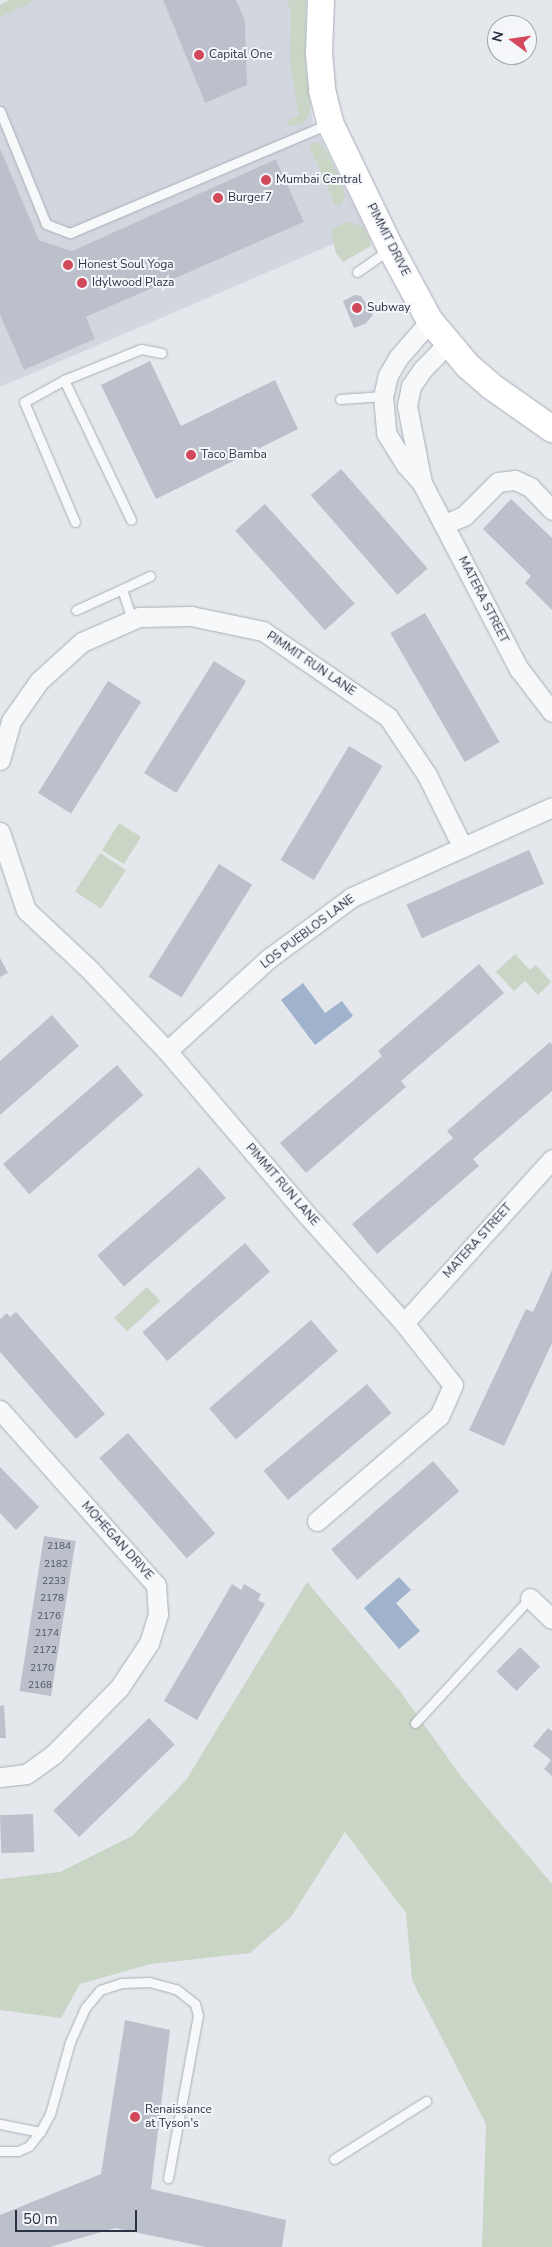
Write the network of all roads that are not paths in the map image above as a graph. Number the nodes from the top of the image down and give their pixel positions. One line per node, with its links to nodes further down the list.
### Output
1 (321, 0): 3 (street, PIMMIT DRIVE)
2 (0, 111): 3 (lane)
3 (330, 123): 4 (street, PIMMIT DRIVE)
4 (391, 248): 5 (lane); 6 (street, PIMMIT DRIVE)
5 (357, 272)
6 (430, 321): 7 (street, PIMMIT DRIVE); 10 (street, MATERA STREET)
7 (448, 343): 12 (street, PIMMIT DRIVE); 13 (street, MATERA STREET)
8 (162, 353): 9 (lane)
9 (64, 380): 15 (lane); 16 (lane)
10 (383, 396): 11 (lane); 13 (street, MATERA STREET)
11 (340, 399)
12 (552, 429)
13 (422, 483): 17 (street, MATERA STREET)
14 (552, 510): 17 (street)
15 (131, 520)
16 (76, 522)
17 (446, 524): 22 (street, MATERA STREET)
18 (150, 576): 19 (lane)
19 (122, 589): 20 (lane); 21 (lane)
20 (76, 610)
21 (132, 620): 23 (street, PIMMIT RUN LANE); 26 (street, PIMMIT RUN LANE)
22 (552, 712)
23 (0, 760)
24 (552, 807): 26 (street, LOS PUEBLOS LANE)
25 (0, 832): 27 (street, PIMMIT RUN LANE)
26 (462, 846): 27 (street, LOS PUEBLOS LANE)
27 (167, 1051): 29 (street, PIMMIT RUN LANE)
28 (552, 1159): 29 (street, MATERA STREET)
29 (404, 1323): 31 (street, PIMMIT RUN LANE)
30 (0, 1410): 35 (street, MOHEGAN DRIVE)
31 (318, 1521)
32 (530, 1598): 33 (street); 34 (lane)
33 (552, 1620)
34 (415, 1722)
35 (0, 1777)
36 (426, 2101): 40 (lane)
37 (0, 2124): 38 (lane)
38 (40, 2132): 39 (lane); 41 (lane)
39 (0, 2151)
40 (334, 2160)
41 (168, 2178)

